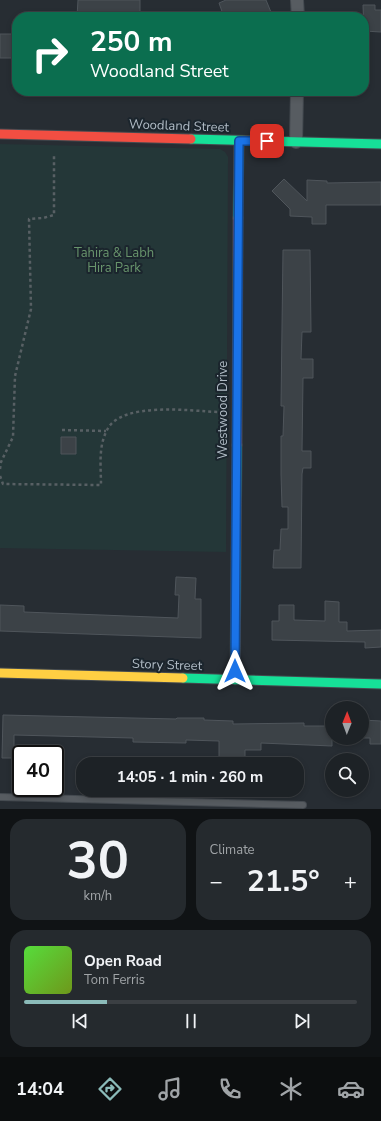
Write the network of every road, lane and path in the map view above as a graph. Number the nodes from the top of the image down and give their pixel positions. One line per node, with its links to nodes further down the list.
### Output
1 (297, 0): 2 (street)
2 (298, 12)
3 (297, 96): 6 (street)
4 (0, 134): 5 (street, Woodland Street)
5 (239, 141): 6 (street, Woodland Street); 15 (street, Westwood Drive)
6 (296, 142): 7 (street, Woodland Street)
7 (381, 144)
8 (54, 154): 12 (path)
9 (218, 412): 11 (path)
10 (62, 430): 11 (path)
11 (106, 431): 13 (path)
12 (0, 469)
13 (0, 476)
14 (0, 674): 15 (street, Story Street)
15 (235, 680): 16 (street, Story Street)
16 (381, 684)
17 (0, 797): 18 (lane)
18 (303, 806)

